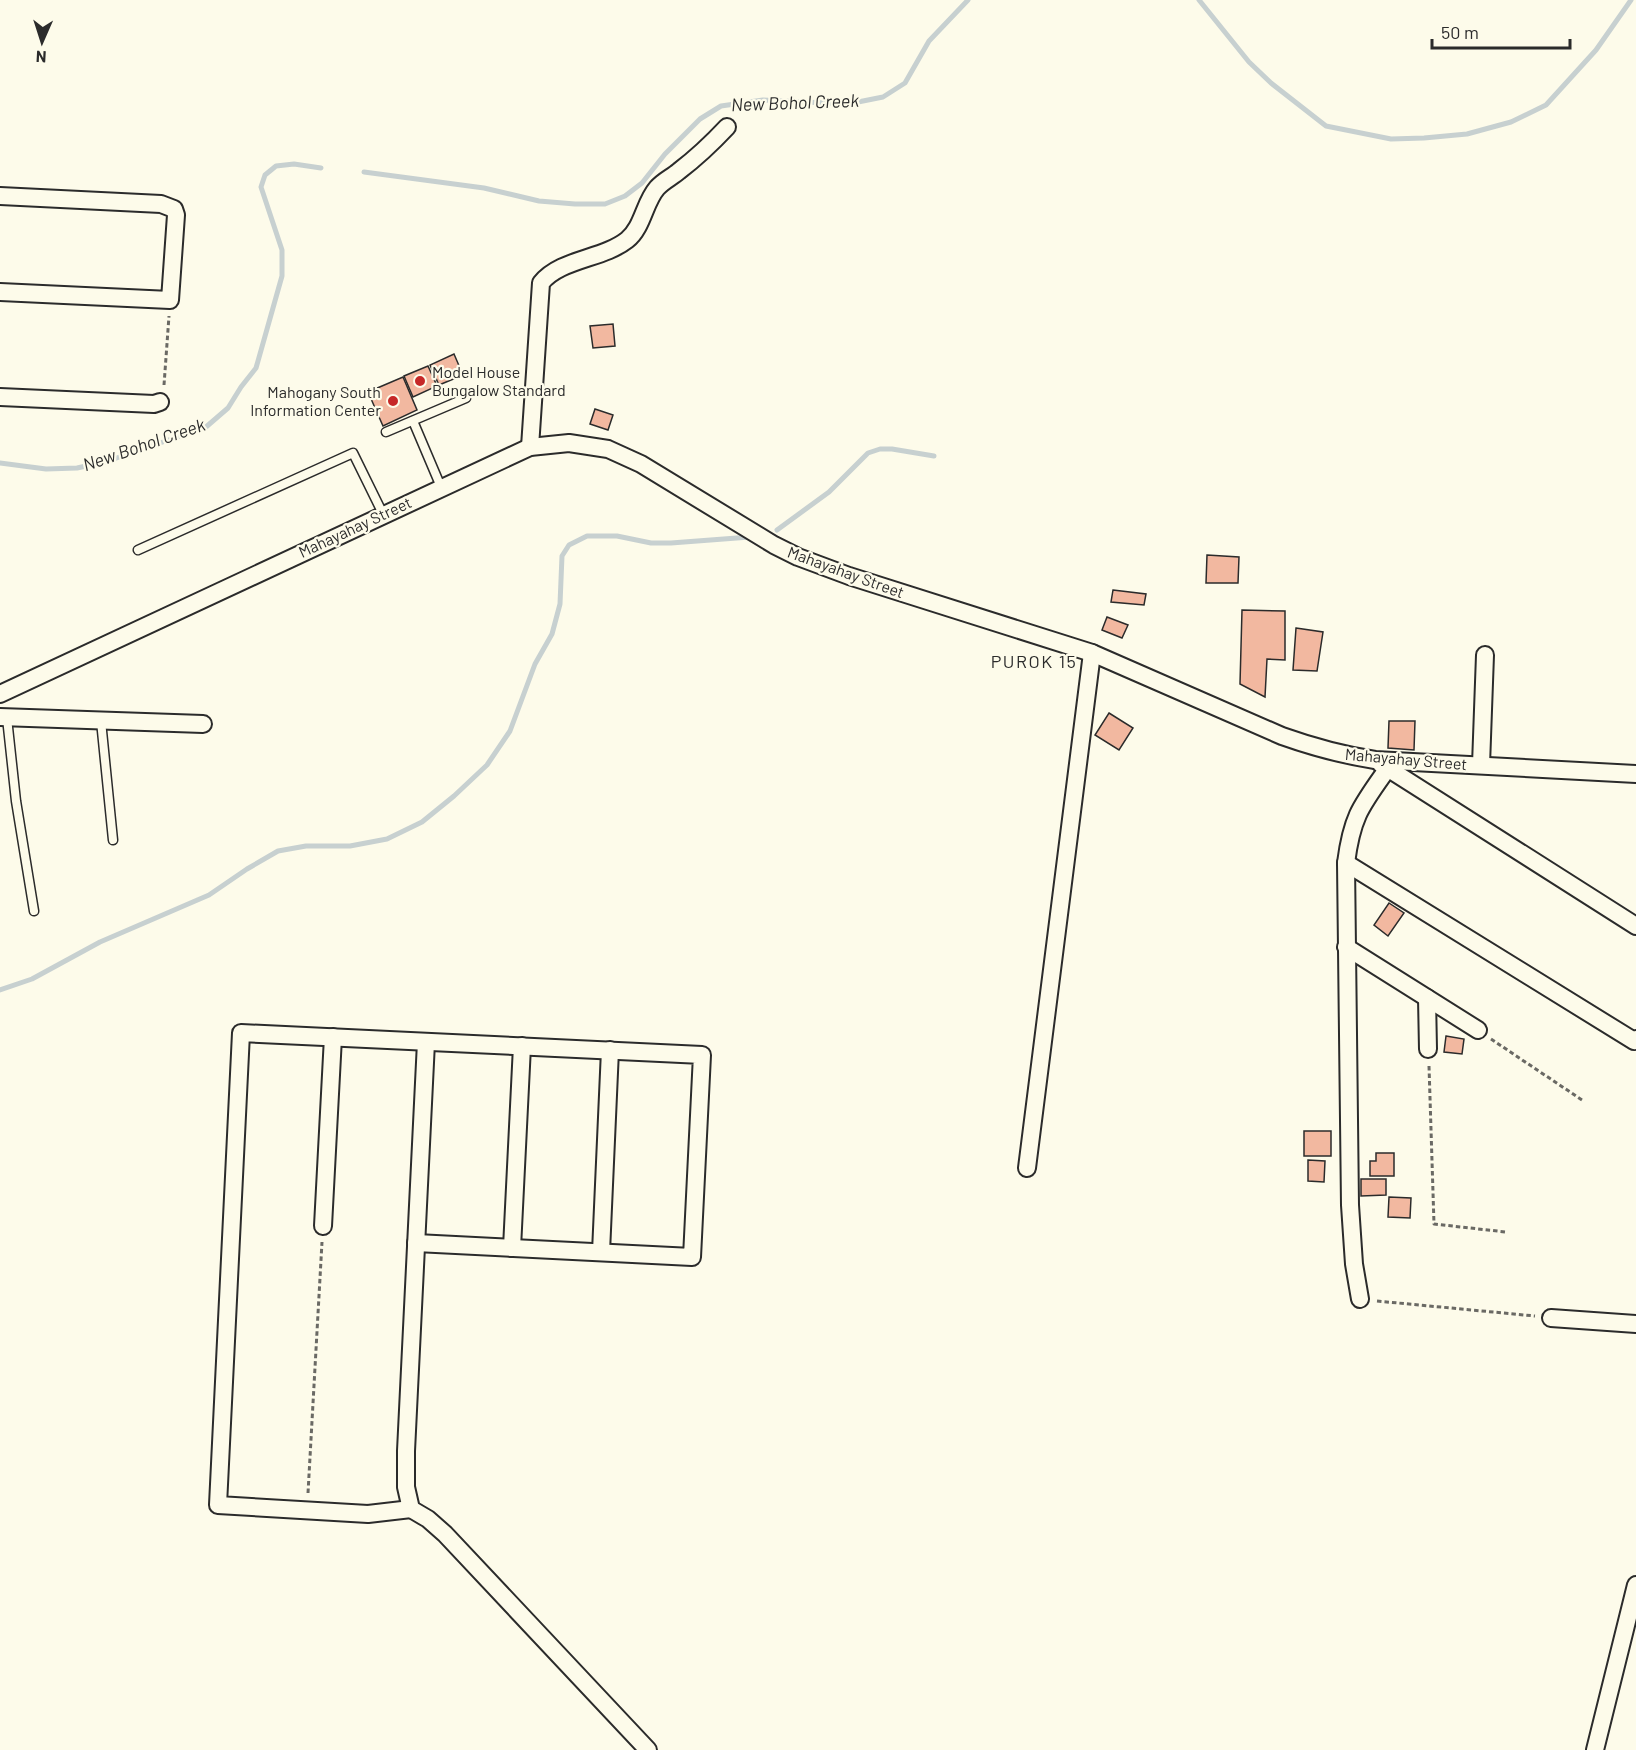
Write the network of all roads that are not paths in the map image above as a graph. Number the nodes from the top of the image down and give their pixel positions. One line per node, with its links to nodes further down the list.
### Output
1 (727, 127): 9 (street)
2 (0, 195): 3 (street)
3 (0, 292)
4 (0, 397): 6 (street)
5 (466, 398): 7 (lane)
6 (160, 402)
7 (413, 421): 8 (lane); 10 (lane)
8 (386, 432)
9 (530, 447): 10 (street, Mahayahay Street); 13 (street, Mahayahay Street)
10 (441, 487): 11 (street, Mahayahay Street)
11 (383, 514): 12 (lane); 15 (street, Mahayahay Street)
12 (138, 550)
13 (1092, 653): 19 (street, Mahayahay Street); 35 (street)
14 (1485, 655): 20 (street)
15 (0, 694)
16 (3, 718): 17 (street); 24 (lane)
17 (101, 721): 18 (street); 22 (lane)
18 (203, 724)
19 (1382, 764): 20 (street, Mahayahay Street); 23 (street); 25 (street)
20 (1481, 765): 21 (street, Mahayahay Street)
21 (1636, 774)
22 (113, 840)
23 (1346, 863): 26 (street); 30 (street)
24 (34, 911)
25 (1636, 927)
26 (1346, 947): 27 (street); 40 (street)
27 (1427, 998): 28 (street); 33 (street)
28 (1478, 1030)
29 (333, 1037): 31 (street); 36 (street); 43 (street)
30 (1636, 1039)
31 (426, 1042): 32 (street); 37 (street)
32 (522, 1046): 34 (street); 38 (street)
33 (1428, 1049)
34 (610, 1050): 39 (street); 39 (street)
35 (1027, 1168)
36 (323, 1226)
37 (416, 1243): 38 (street); 43 (street)
38 (512, 1248): 39 (street)
39 (601, 1252)
40 (1360, 1299)
41 (1551, 1318): 42 (street)
42 (1636, 1324)
43 (411, 1509): 45 (street)
44 (1636, 1585): 46 (street)
45 (648, 1750)
46 (1595, 1750)

